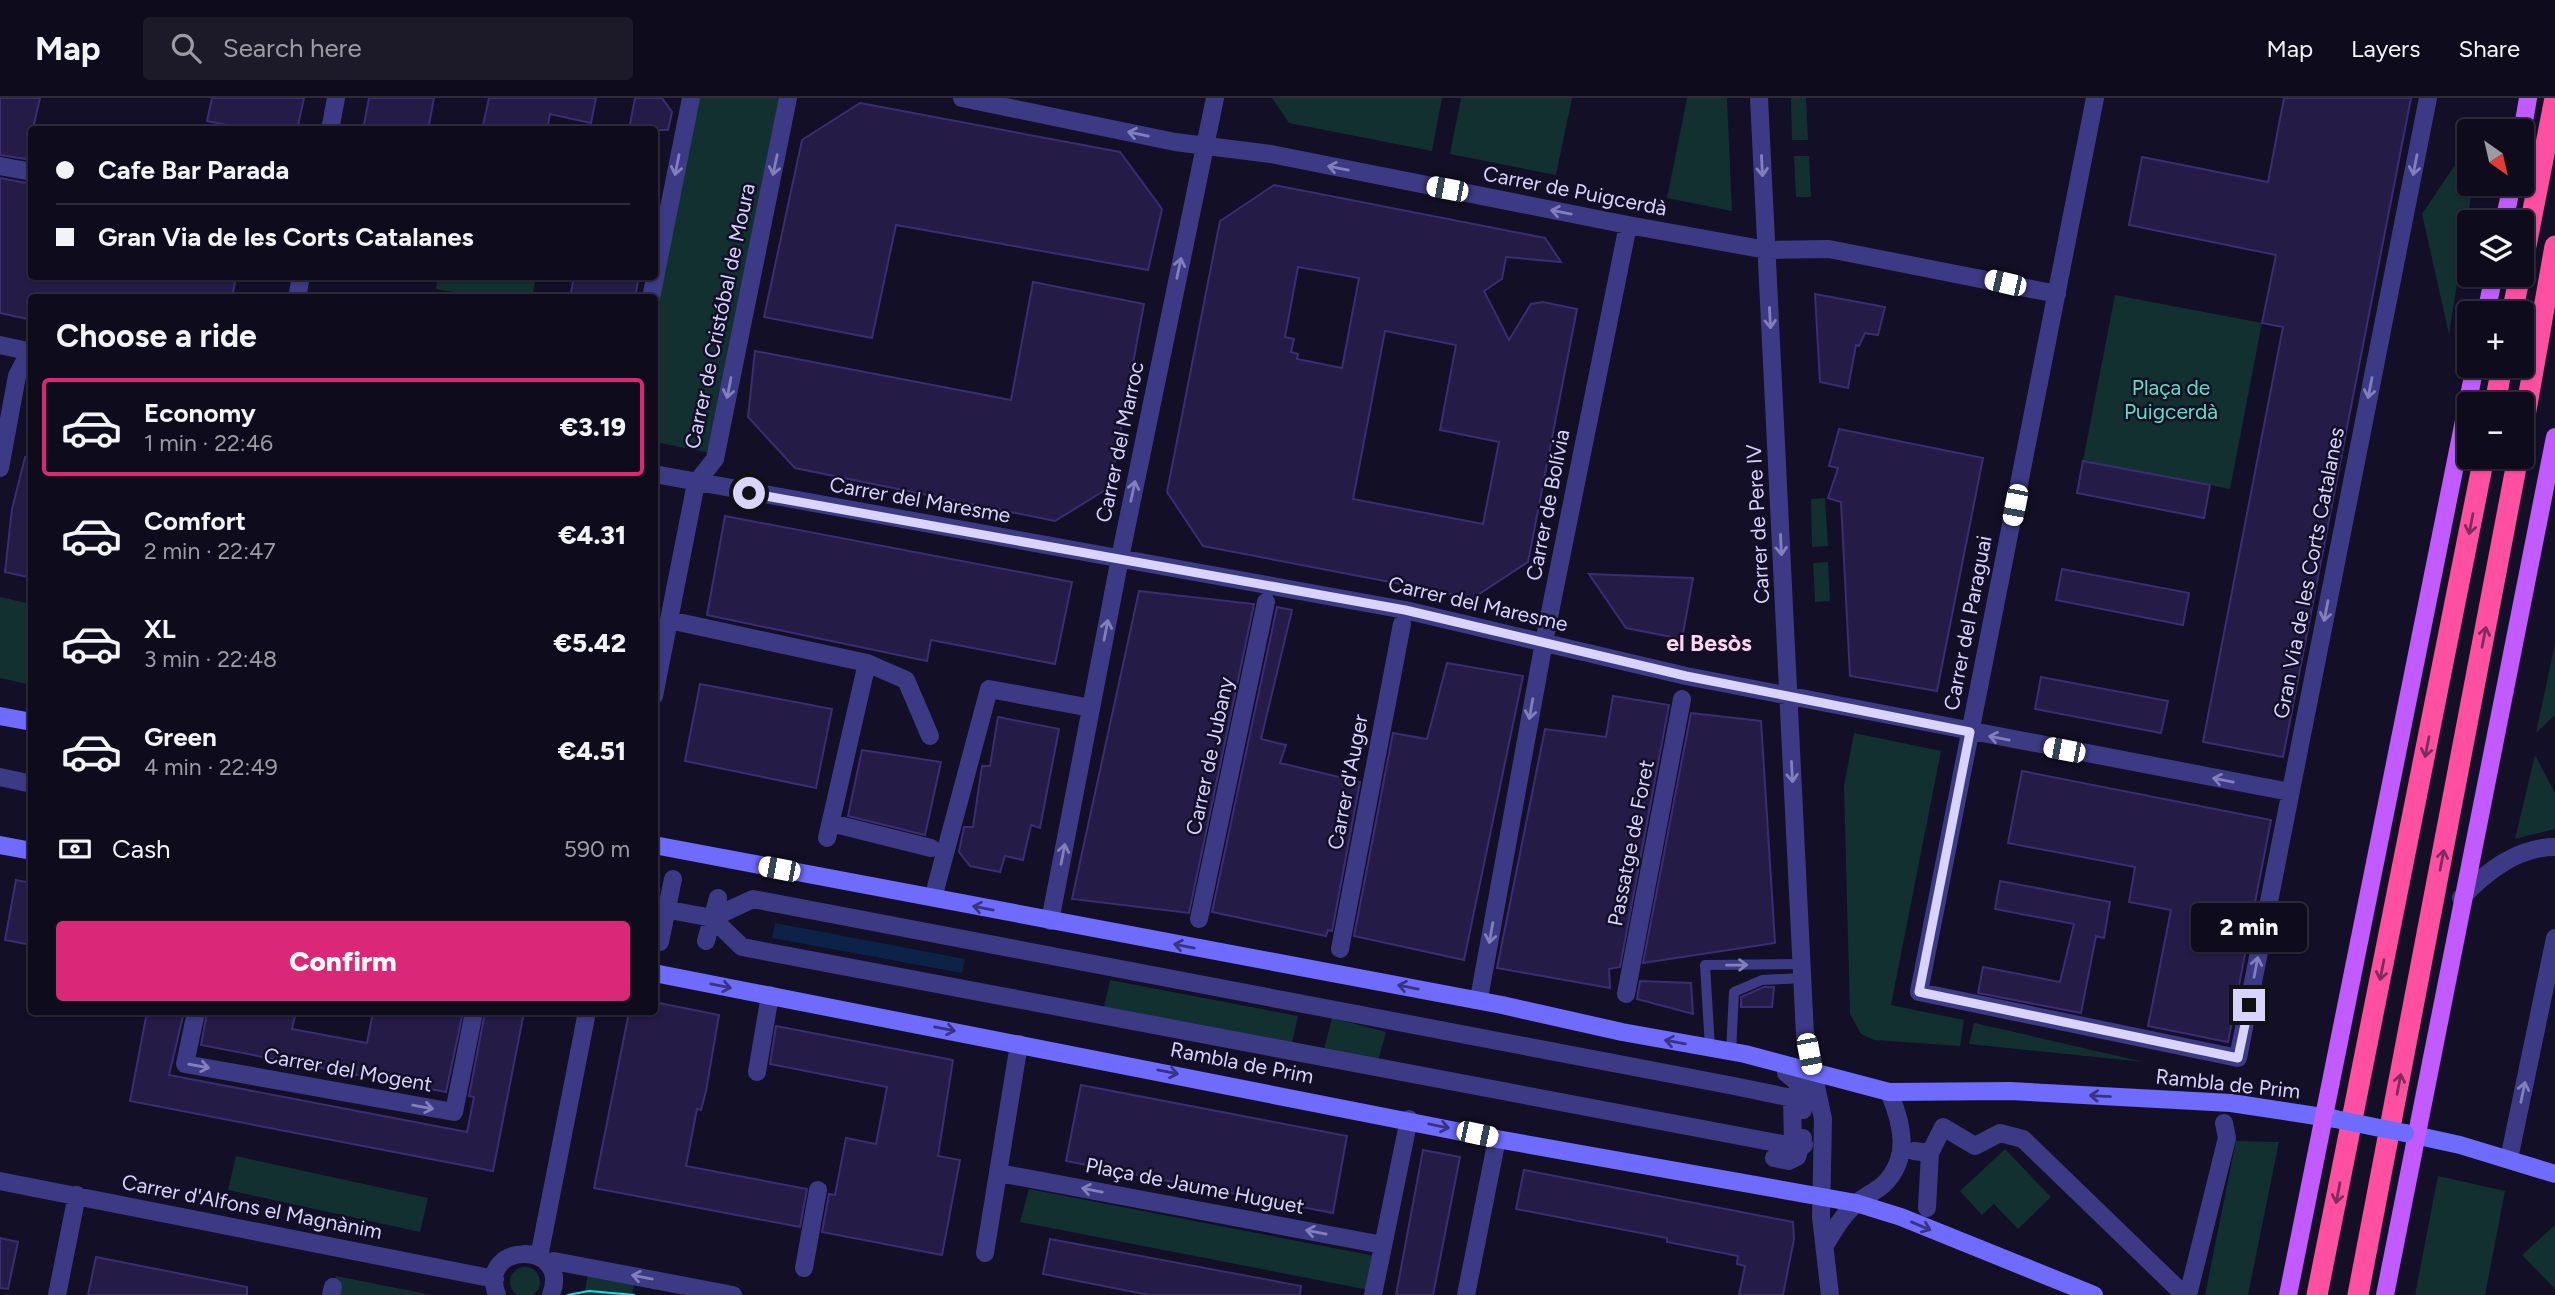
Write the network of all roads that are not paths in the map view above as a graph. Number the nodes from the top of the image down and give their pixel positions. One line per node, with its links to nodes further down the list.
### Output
1 (336, 98): 12 (street)
2 (691, 98): 20 (street, one-way to 20)
3 (788, 98): 32 (street, Carrer de Cristóbal de Moura, one-way to 32)
4 (962, 98): 13 (street, Carrer de Puigcerdà, one-way to 4)
5 (1215, 98): 13 (street, Carrer del Marroc)
6 (1759, 98): 19 (street, Carrer de Pere IV, one-way to 19)
7 (2095, 98): 21 (street, Carrer del Paraguai)
8 (2428, 98): 49 (street, Gran Via de les Corts Catalanes, one-way to 49)
9 (2528, 98): 11 (main road)
10 (2554, 98): 16 (highway)
11 (2524, 119)
12 (331, 126)
13 (1205, 144): 17 (street, Carrer de Puigcerdà, one-way to 13); 33 (street, Carrer del Marroc, one-way to 13)
14 (0, 166): 15 (street)
15 (28, 171)
16 (2533, 210)
17 (1628, 225): 19 (street, Carrer de Puigcerdà); 37 (street, Carrer de Bolívia)
18 (2555, 246): 26 (highway)
19 (1767, 250): 21 (street, Carrer de Puigcerdà); 40 (street, Carrer de Pere IV, one-way to 40)
20 (658, 263)
21 (2057, 294): 45 (street, Carrer del Paraguai)
22 (0, 345): 23 (street)
23 (28, 350)
24 (28, 356): 28 (street)
25 (2473, 378): 84 (main road)
26 (2529, 392)
27 (2555, 437): 58 (main road)
28 (0, 468)
29 (2482, 469): 115 (highway, one-way to 115)
30 (2516, 469): 116 (highway, one-way to 30)
31 (658, 475): 32 (street, Carrer del Maresme)
32 (696, 483): 33 (street, Carrer del Maresme); 35 (street, Carrer de Cristóbal de Moura)
33 (1120, 558): 37 (street, Carrer del Maresme); 42 (street, Carrer del Marroc, one-way to 33)
34 (1266, 602): 61 (street, Carrer de Jubany)
35 (669, 620): 38 (street); 39 (street, Carrer de Cristóbal de Moura)
36 (1402, 624): 66 (street, Carrer d'Auger)
37 (1544, 642): 40 (street, Carrer del Maresme); 72 (street, Carrer de Bolívia, one-way to 72)
38 (867, 663): 46 (street); 53 (street)
39 (658, 676)
40 (1788, 694): 45 (street, Carrer del Maresme); 67 (street, Carrer de Pere IV, one-way to 67)
41 (1682, 699): 70 (street, Passatge de Foret)
42 (1091, 708): 56 (street); 62 (street, Carrer del Marroc, one-way to 42)
43 (0, 716): 44 (main road)
44 (28, 721)
45 (1970, 732): 49 (street, Carrer del Maresme, one-way to 45); 69 (street, Carrer del Paraguai)
46 (930, 736)
47 (0, 777): 48 (street)
48 (28, 783)
49 (2290, 792): 79 (street, Gran Via de les Corts Catalanes, one-way to 49)
50 (0, 845): 54 (main road)
51 (658, 846): 62 (main road, Rambla de Prim, one-way to 51)
52 (2555, 847): 58 (street)
53 (931, 848)
54 (28, 850)
55 (673, 879): 59 (street)
56 (936, 887)
57 (718, 898): 60 (street)
58 (2461, 898): 87 (main road)
59 (660, 908): 60 (street); 65 (street)
60 (712, 918): 64 (street); 89 (street, Rambla de Prim); 89 (street)
61 (1199, 919)
62 (1050, 920): 72 (main road, Rambla de Prim, one-way to 62)
63 (2555, 938): 91 (street, one-way to 63)
64 (706, 941)
65 (660, 942)
66 (1340, 949)
67 (1803, 971): 77 (lane, one-way to 67); 78 (lane); 82 (street, Carrer de Pere IV)
68 (658, 973): 71 (main road, Rambla de Prim, one-way to 71)
69 (1919, 992): 79 (street, Rambla de Prim)
70 (1626, 994)
71 (770, 995): 76 (main road, Rambla de Prim, one-way to 76); 80 (street)
72 (1475, 1000): 77 (main road, Rambla de Prim, one-way to 72)
73 (195, 1015): 74 (street, Carrer del Mogent, one-way to 74)
74 (473, 1015)
75 (586, 1015): 103 (street)
76 (1019, 1044): 85 (main road, Rambla de Prim, one-way to 85); 92 (street)
77 (1710, 1048): 78 (main road, Rambla de Prim)
78 (1731, 1052): 82 (main road, Rambla de Prim)
79 (2238, 1058)
80 (757, 1072)
81 (1786, 1073): 89 (street)
82 (1813, 1073): 83 (main road, Rambla de Prim); 97 (street)
83 (1888, 1092): 84 (main road, Rambla de Prim, one-way to 83); 98 (street)
84 (2333, 1118): 87 (main road, Rambla de Prim, bridge); 114 (main road)
85 (1409, 1119): 88 (main road, Rambla de Prim, one-way to 88); 101 (street)
86 (2224, 1123): 106 (street, Rambla de Prim)
87 (2411, 1134): 91 (main road, Rambla de Prim); 117 (main road)
88 (1497, 1139): 97 (main road, Rambla de Prim); 111 (street)
89 (1798, 1145): 90 (street)
90 (1774, 1158)
91 (2509, 1159): 93 (main road, Rambla de Prim)
92 (999, 1172): 101 (street, Plaça de Jaume Huguet, one-way to 92); 102 (street)
93 (2555, 1174)
94 (0, 1181): 96 (street, Carrer d'Alfons el Magnànim)
95 (818, 1189): 104 (street)
96 (76, 1195): 105 (street, Carrer d'Alfons el Magnànim); 107 (street)
97 (1821, 1197): 98 (main road, Rambla de Prim); 100 (street)
98 (1856, 1203): 100 (street); 113 (main road, Rambla de Prim, one-way to 113)
99 (1927, 1208): 106 (street, Rambla de Prim)
100 (1827, 1242): 112 (street)
101 (1383, 1245): 110 (street)
102 (985, 1253)
103 (543, 1260): 105 (street); 108 (street); 109 (street, one-way to 103)
104 (804, 1268)
105 (496, 1287)
106 (2182, 1291)
107 (57, 1295)
108 (551, 1295)
109 (733, 1295)
110 (1373, 1295)
111 (1466, 1295)
112 (1830, 1295)
113 (2094, 1295)
114 (2288, 1295)
115 (2318, 1295)
116 (2358, 1295)
117 (2385, 1295)

